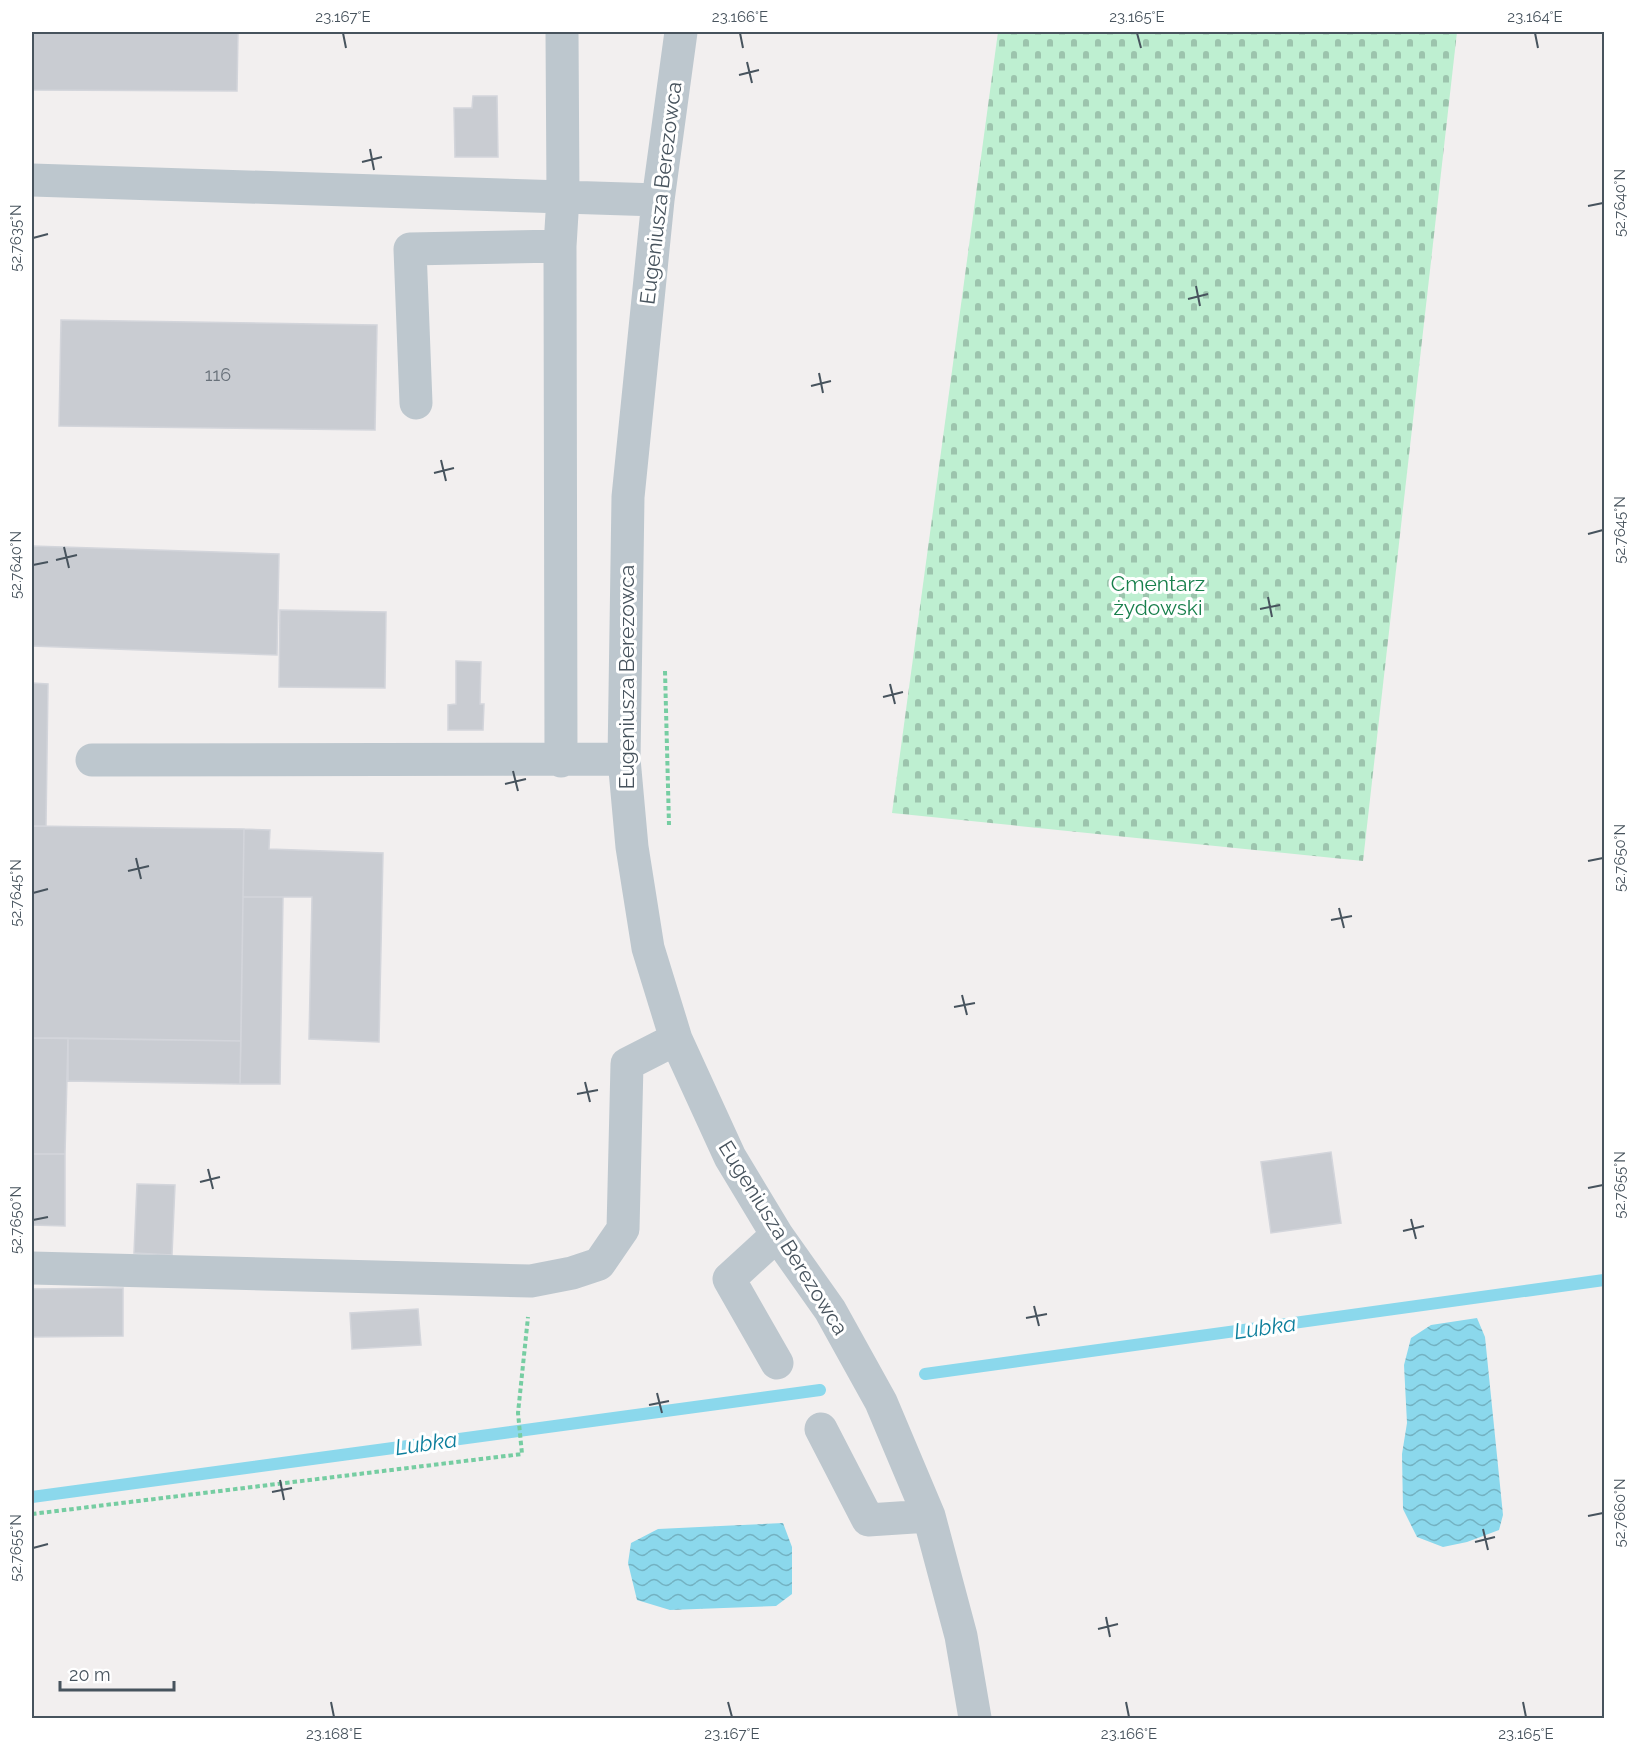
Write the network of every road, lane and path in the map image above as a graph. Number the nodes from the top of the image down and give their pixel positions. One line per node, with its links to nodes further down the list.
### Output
1 (562, 32): 4 (street)
2 (681, 32): 5 (street, Eugeniusza Berezowca)
3 (32, 180): 4 (street)
4 (563, 197): 5 (street); 6 (street)
5 (658, 200): 9 (street, Eugeniusza Berezowca)
6 (560, 246): 7 (street); 11 (street)
7 (416, 403)
8 (664, 662): 12 (path)
9 (624, 759): 11 (street); 13 (street, Eugeniusza Berezowca)
10 (92, 760): 11 (street)
11 (561, 761)
12 (670, 835)
13 (676, 1039): 14 (street, Eugeniusza Berezowca); 16 (street)
14 (777, 1235): 17 (street); 20 (street, Eugeniusza Berezowca)
15 (32, 1268): 16 (street)
16 (531, 1281): 19 (path)
17 (777, 1363)
18 (820, 1429): 20 (street)
19 (32, 1514)
20 (929, 1515): 21 (street, Eugeniusza Berezowca)
21 (975, 1719)

